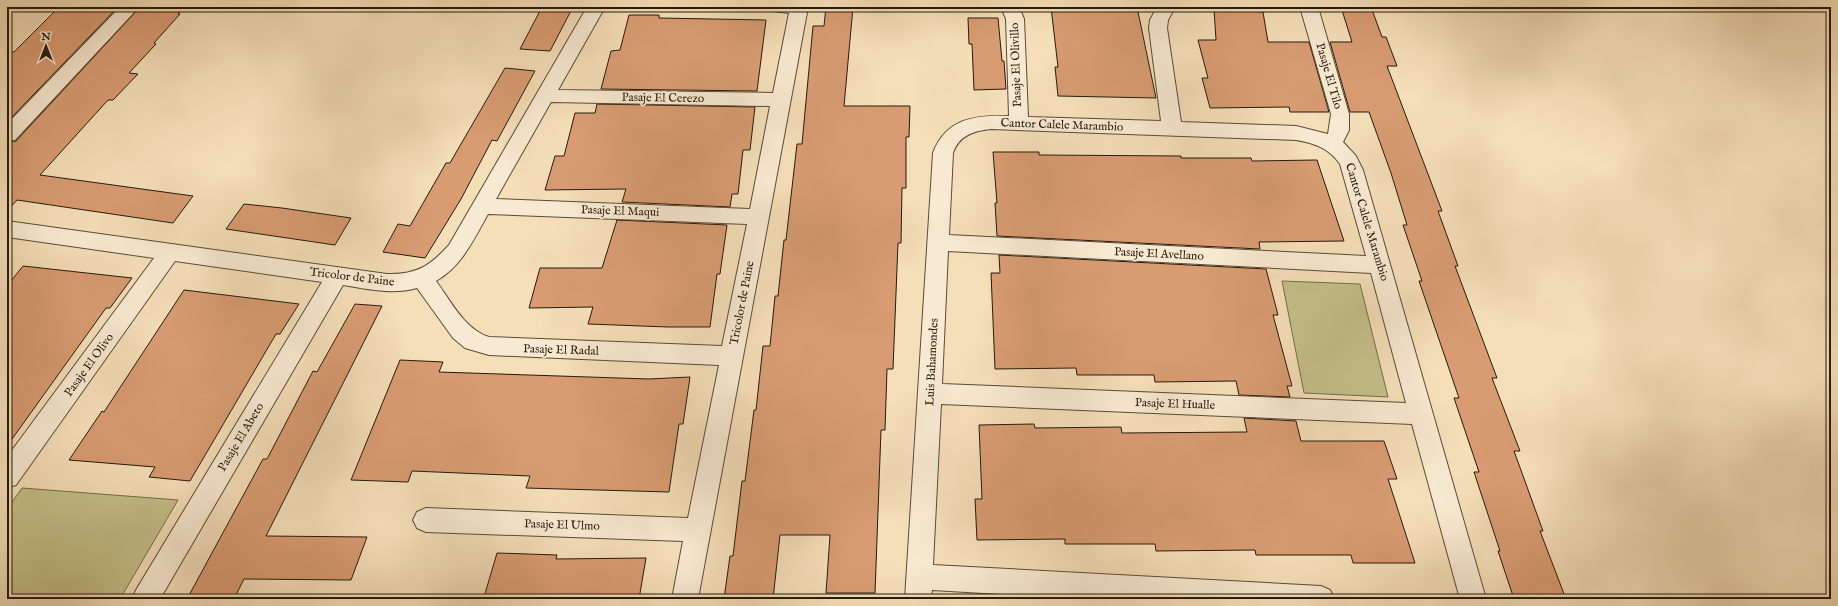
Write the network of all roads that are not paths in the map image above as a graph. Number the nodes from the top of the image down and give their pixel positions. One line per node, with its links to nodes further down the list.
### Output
1 (130, 7): 12 (street)
2 (596, 7): 7 (street, Tricolor de Paine)
3 (792, 7): 8 (street, Tricolor de Paine)
4 (1010, 7): 9 (street, Pasaje El Olivillo)
5 (1166, 7): 10 (street)
6 (1309, 7): 13 (street, Pasaje El Tilo)
7 (544, 96): 8 (street, Pasaje El Cerezo); 14 (street, Tricolor de Paine)
8 (781, 100): 15 (street, Tricolor de Paine)
9 (1019, 123): 10 (street, Cantor Calele Marambio); 11 (street, Cantor Calele Marambio)
10 (1172, 129): 13 (street, Cantor Calele Marambio)
11 (960, 130): 17 (street, Luis Bahamondes)
12 (8, 136)
13 (1333, 144): 19 (street, Cantor Calele Marambio)
14 (482, 206): 15 (street, Pasaje El Maqui); 21 (street, Tricolor de Paine)
15 (759, 217): 22 (street, Tricolor de Paine)
16 (9, 232): 18 (street, Tricolor de Paine)
17 (939, 243): 19 (street, Pasaje El Avellano); 23 (street, Luis Bahamondes)
18 (170, 252): 20 (street, Tricolor de Paine); 25 (street, Pasaje El Olivo)
19 (1380, 265): 24 (street, Cantor Calele Marambio)
20 (337, 276): 21 (street, Tricolor de Paine); 29 (street, Pasaje El Abeto)
21 (422, 278): 22 (street, Pasaje El Radal)
22 (732, 356): 27 (street, Tricolor de Paine)
23 (930, 394): 24 (street, Pasaje El Hualle); 28 (street, Luis Bahamondes)
24 (1421, 414): 32 (street, Cantor Calele Marambio)
25 (7, 477)
26 (426, 520): 27 (street, Pasaje El Ulmo)
27 (698, 530): 30 (street, Tricolor de Paine)
28 (919, 588): 31 (street)
29 (145, 599)
30 (685, 599)
31 (1321, 599)
32 (1473, 599)

